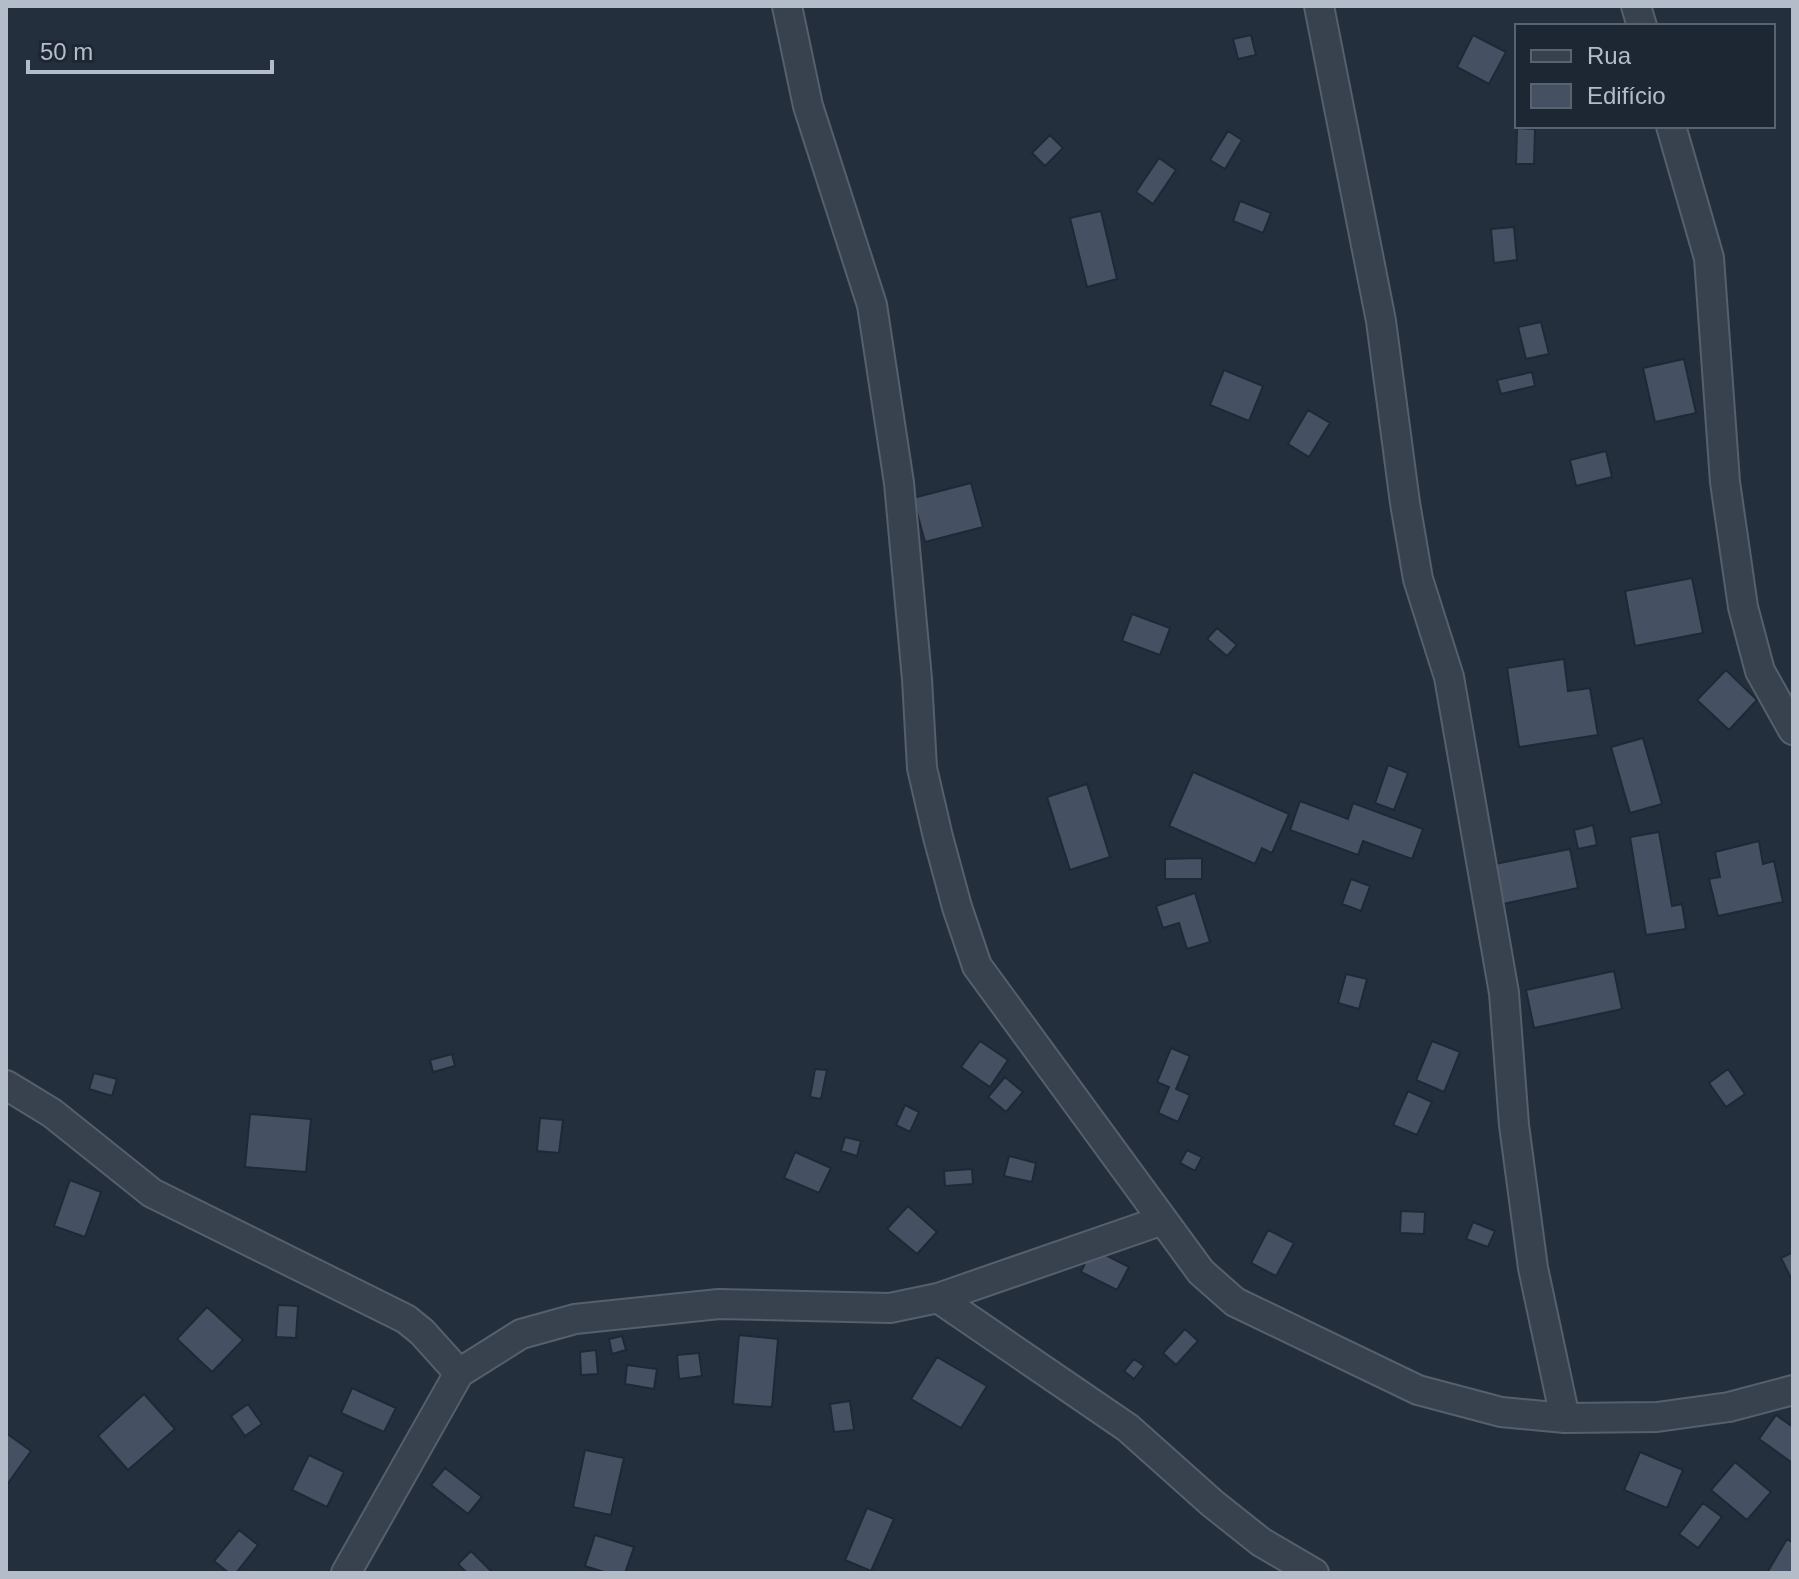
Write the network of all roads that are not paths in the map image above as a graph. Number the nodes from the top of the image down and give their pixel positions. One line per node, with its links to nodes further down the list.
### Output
1 (787, 6): 6 (street)
2 (1319, 6): 10 (street)
3 (1672, 128): 4 (street)
4 (1793, 730)
5 (6, 1085): 8 (street)
6 (1163, 1220): 7 (street); 10 (street)
7 (938, 1298): 8 (street); 12 (street)
8 (459, 1373): 11 (street)
9 (1793, 1390): 10 (street)
10 (1565, 1418)
11 (346, 1573)
12 (1314, 1573)

